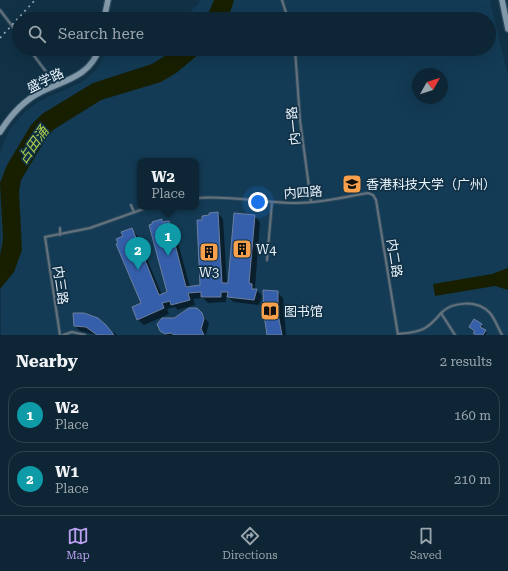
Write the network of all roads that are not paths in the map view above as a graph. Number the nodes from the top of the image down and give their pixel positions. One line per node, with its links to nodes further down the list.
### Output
1 (108, 0): 5 (street)
2 (282, 0): 6 (lane)
3 (502, 0): 8 (street)
4 (0, 10): 7 (lane)
5 (105, 12)
6 (286, 12)
7 (12, 26)
8 (508, 28)
9 (34, 56): 12 (lane)
10 (96, 56): 12 (street, 盛学路)
11 (295, 56): 17 (lane, 内一路)
12 (56, 86): 13 (street, 盛学路)
13 (0, 132)
14 (362, 194): 17 (lane, 内四路); 25 (lane, 内二路)
15 (199, 198): 16 (lane, 内四路)
16 (272, 202): 17 (lane, 内四路); 23 (lane)
17 (311, 202)
18 (131, 205): 20 (lane)
19 (140, 210): 20 (lane)
20 (134, 212): 22 (lane)
21 (60, 228): 22 (lane)
22 (60, 235): 26 (lane, 内三路)
23 (267, 260)
24 (441, 313): 25 (lane); 29 (lane); 30 (lane)
25 (398, 334)
26 (60, 335)
27 (64, 335): 28 (lane)
28 (85, 335)
29 (455, 335)
30 (502, 335)

